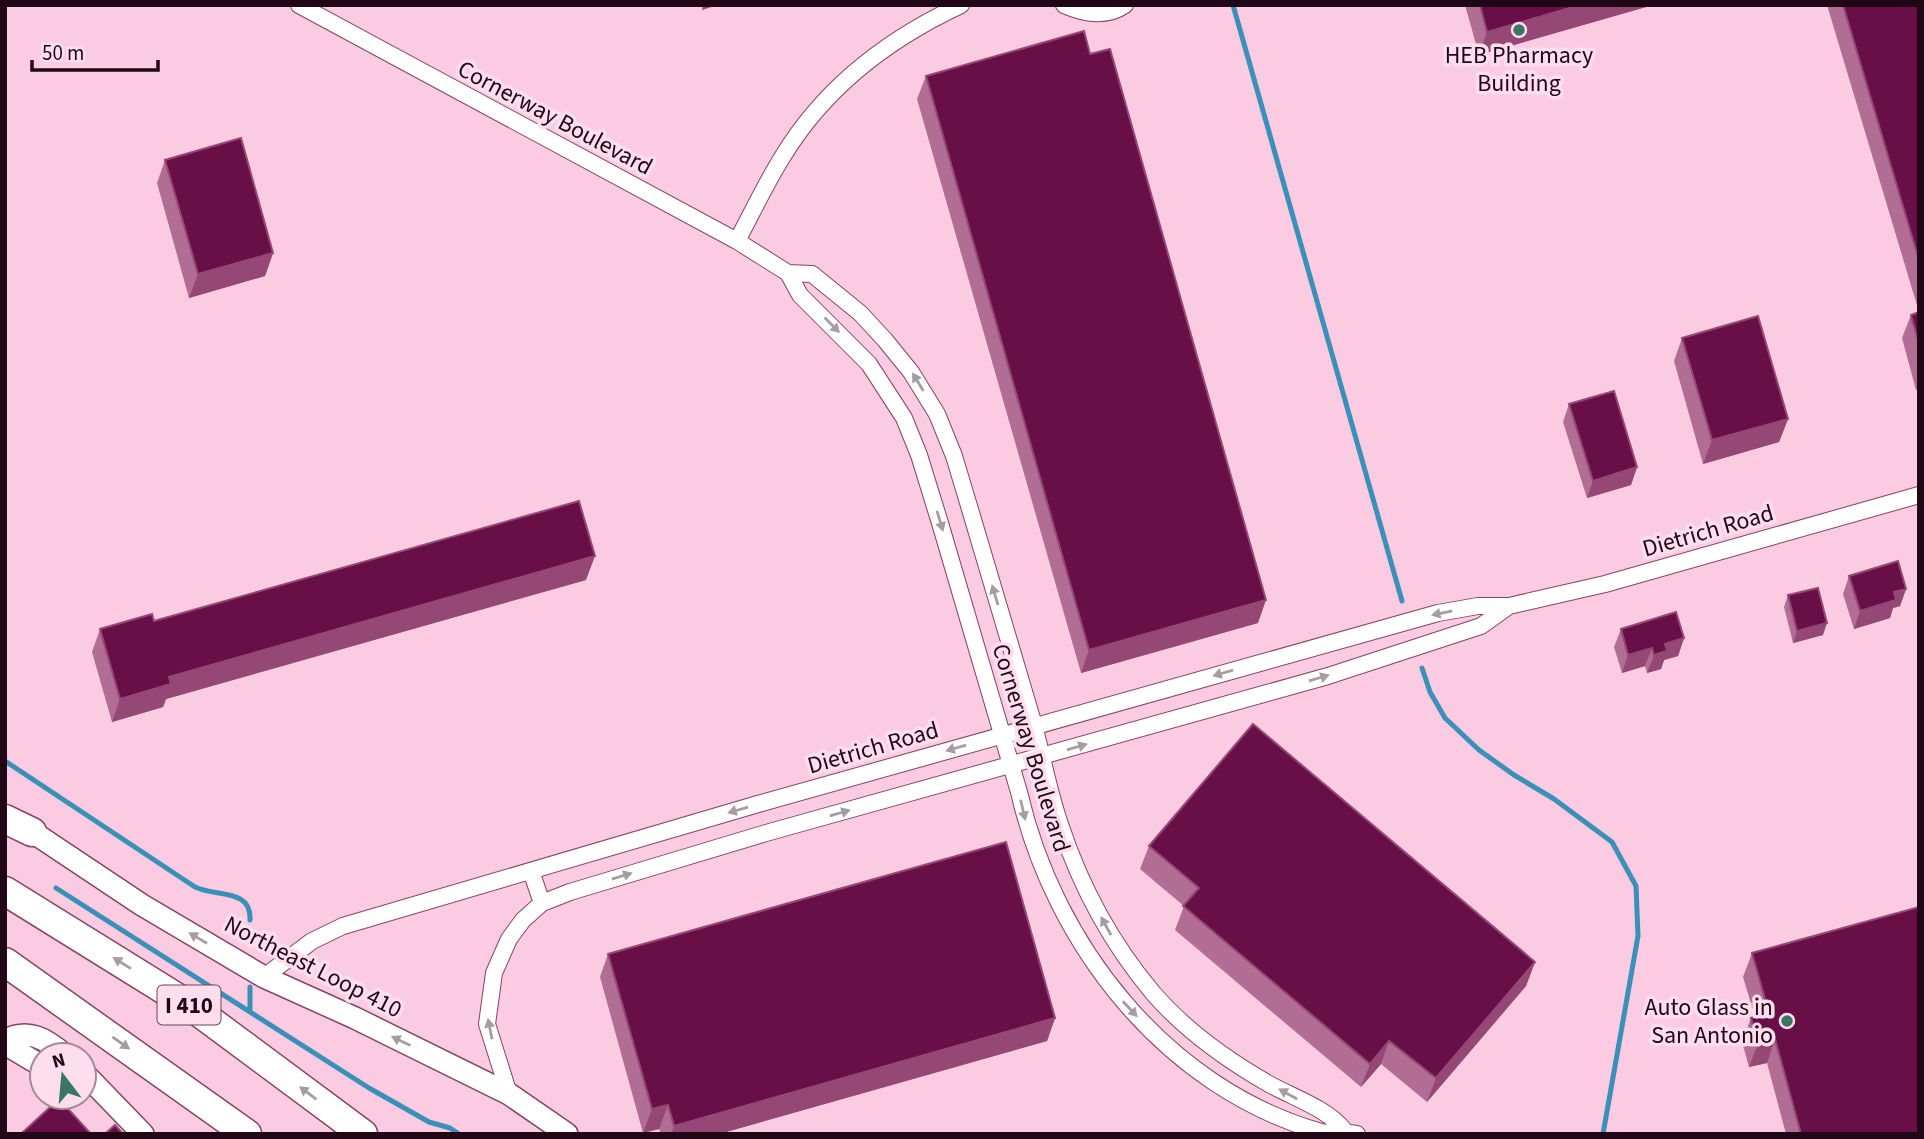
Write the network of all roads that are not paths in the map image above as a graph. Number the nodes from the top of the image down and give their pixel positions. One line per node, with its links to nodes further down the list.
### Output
1 (299, 5): 5 (street, Cornerway Boulevard)
2 (961, 5): 5 (street)
3 (1064, 5): 4 (street)
4 (1125, 5)
5 (737, 241): 6 (street, Cornerway Boulevard)
6 (788, 273): 9 (street, Cornerway Boulevard, one-way to 6); 10 (street, Cornerway Boulevard, one-way to 10)
7 (1919, 495): 8 (street, Dietrich Road)
8 (1510, 606): 9 (street, Dietrich Road, one-way to 9); 11 (street, Dietrich Road, one-way to 8)
9 (1034, 726): 10 (street, Dietrich Road); 11 (street, Cornerway Boulevard)
10 (1002, 735): 12 (street, Cornerway Boulevard); 15 (street, Dietrich Road, one-way to 15)
11 (1043, 757): 12 (street, Dietrich Road); 27 (street, Cornerway Boulevard, one-way to 11)
12 (1011, 765): 17 (street, Dietrich Road, one-way to 12); 27 (street, Cornerway Boulevard, one-way to 27)
13 (5, 817): 14 (highway)
14 (32, 832): 19 (main road, Northeast Loop 410, one-way to 14)
15 (531, 871): 17 (street); 19 (street, Dietrich Road)
16 (5, 891): 30 (highway, I 410, one-way to 16)
17 (541, 903): 24 (street, Dietrich Road, one-way to 17)
18 (5, 962): 29 (highway, I 410, one-way to 29)
19 (264, 977): 24 (main road, Northeast Loop 410, one-way to 19)
20 (46, 1041): 21 (main road)
21 (5, 1042): 22 (main road)
22 (28, 1057)
23 (98, 1089): 26 (main road)
24 (509, 1094): 31 (main road, Northeast Loop 410)
25 (98, 1098): 26 (main road)
26 (115, 1108): 28 (main road)
27 (1351, 1132)
28 (143, 1134)
29 (247, 1134)
30 (363, 1134)
31 (567, 1134)

